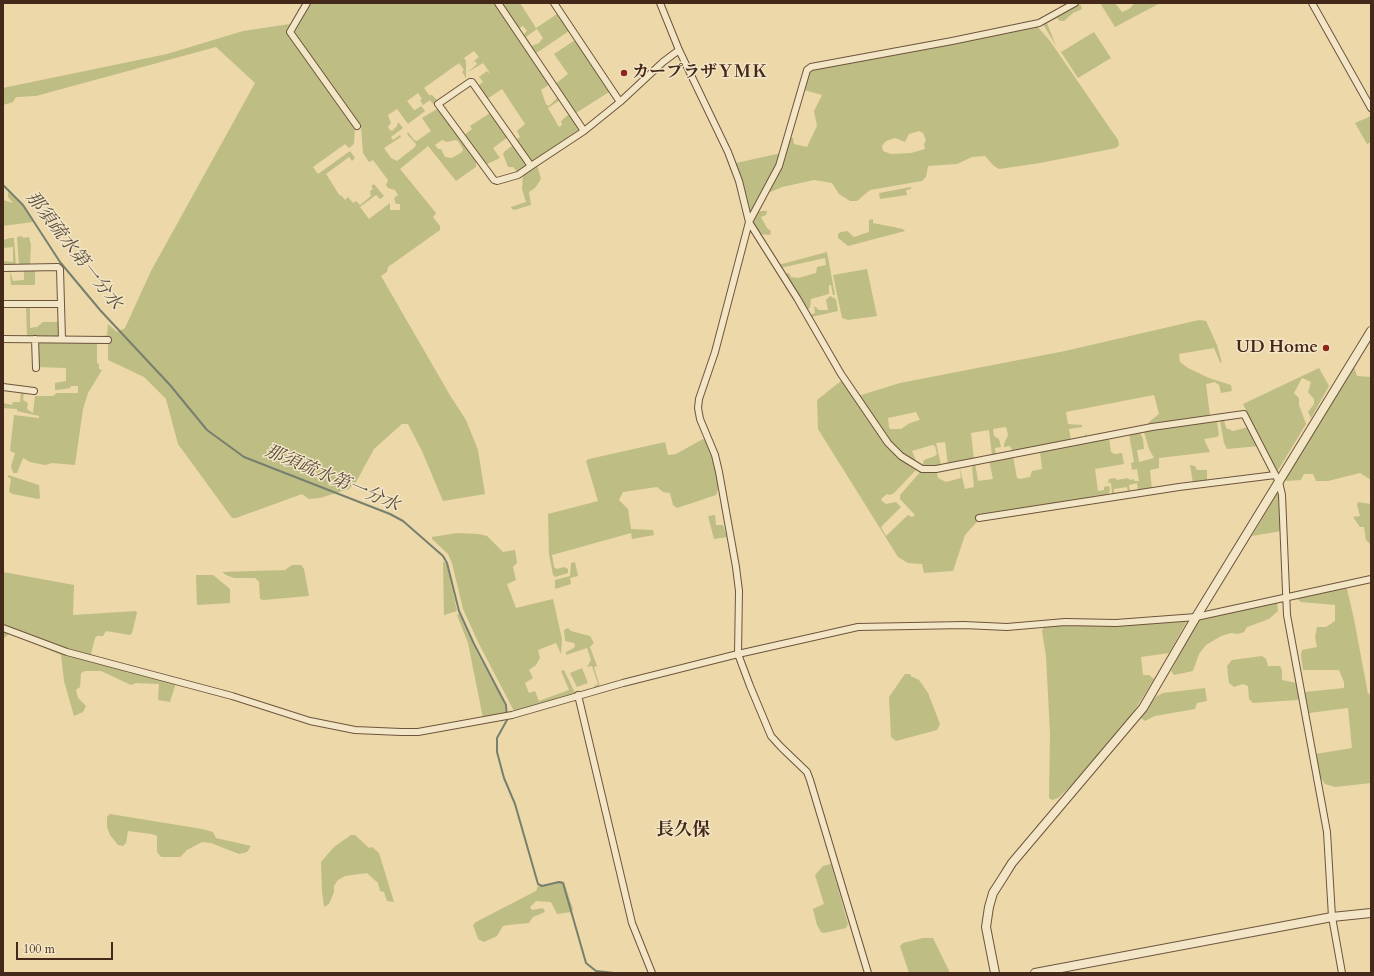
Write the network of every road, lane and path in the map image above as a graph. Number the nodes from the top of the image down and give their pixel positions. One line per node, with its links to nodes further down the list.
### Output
1 (307, 3): 10 (street)
2 (498, 3): 11 (street)
3 (554, 3): 8 (street)
4 (660, 3): 7 (street)
5 (1075, 3): 13 (street)
6 (1312, 3): 9 (street)
7 (679, 50): 8 (street); 13 (street)
8 (620, 102): 11 (street)
9 (1371, 108)
10 (357, 126)
11 (584, 131): 12 (street)
12 (531, 166): 12 (street)
13 (748, 222): 25 (street); 31 (street)
14 (3, 268): 16 (street)
15 (3, 304): 16 (street)
16 (61, 304): 20 (street)
17 (1371, 331): 25 (street)
18 (3, 339): 19 (street)
19 (35, 339): 20 (street); 22 (street)
20 (62, 339): 21 (street)
21 (108, 340)
22 (36, 368)
23 (3, 387): 24 (street)
24 (34, 391)
25 (1277, 479): 26 (street); 28 (street); 29 (street)
26 (979, 518)
27 (1371, 579): 28 (street)
28 (1286, 597): 29 (street); 34 (street)
29 (1196, 617): 31 (street); 37 (street)
30 (3, 628): 32 (street)
31 (738, 654): 32 (street); 36 (street)
32 (578, 695): 35 (street)
33 (1371, 913): 34 (street)
34 (1332, 918): 38 (street); 39 (street)
35 (652, 973)
36 (868, 973)
37 (994, 973)
38 (1035, 973)
39 (1342, 973)

